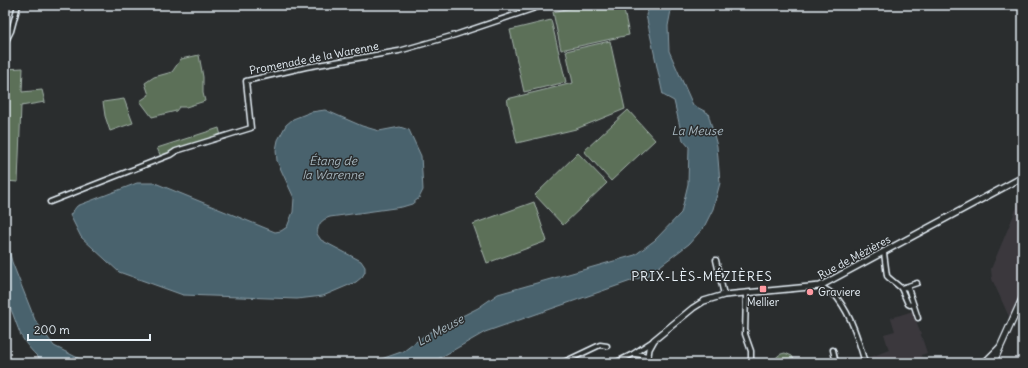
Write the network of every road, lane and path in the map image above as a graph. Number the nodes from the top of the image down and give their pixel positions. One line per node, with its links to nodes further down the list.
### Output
1 (18, 5): 3 (street)
2 (544, 5): 5 (street, Promenade de la Warenne)
3 (5, 43)
4 (1023, 177): 6 (street, Rue de Mézières)
5 (50, 202)
6 (884, 253): 9 (street, Rue de Mézières); 10 (street)
7 (716, 260): 12 (street)
8 (917, 283): 10 (street)
9 (820, 286): 11 (street, Rue de Mézières); 27 (street)
10 (903, 288): 14 (street)
11 (746, 293): 12 (street, Rue de Mézières); 25 (street)
12 (724, 295): 15 (street, Rue de Mézières)
13 (1023, 297): 17 (main road)
14 (918, 318)
15 (654, 340): 18 (street); 20 (street, Rue de Mézières)
16 (607, 346): 22 (street)
17 (1001, 346): 28 (street); 29 (main road)
18 (639, 350): 20 (street); 21 (street)
19 (833, 350): 26 (street)
20 (648, 352): 21 (street); 24 (street, Rue de Mézières)
21 (633, 354): 23 (street)
22 (562, 363)
23 (616, 363)
24 (647, 363)
25 (751, 363)
26 (836, 363)
27 (865, 363)
28 (984, 363)
29 (993, 363)

